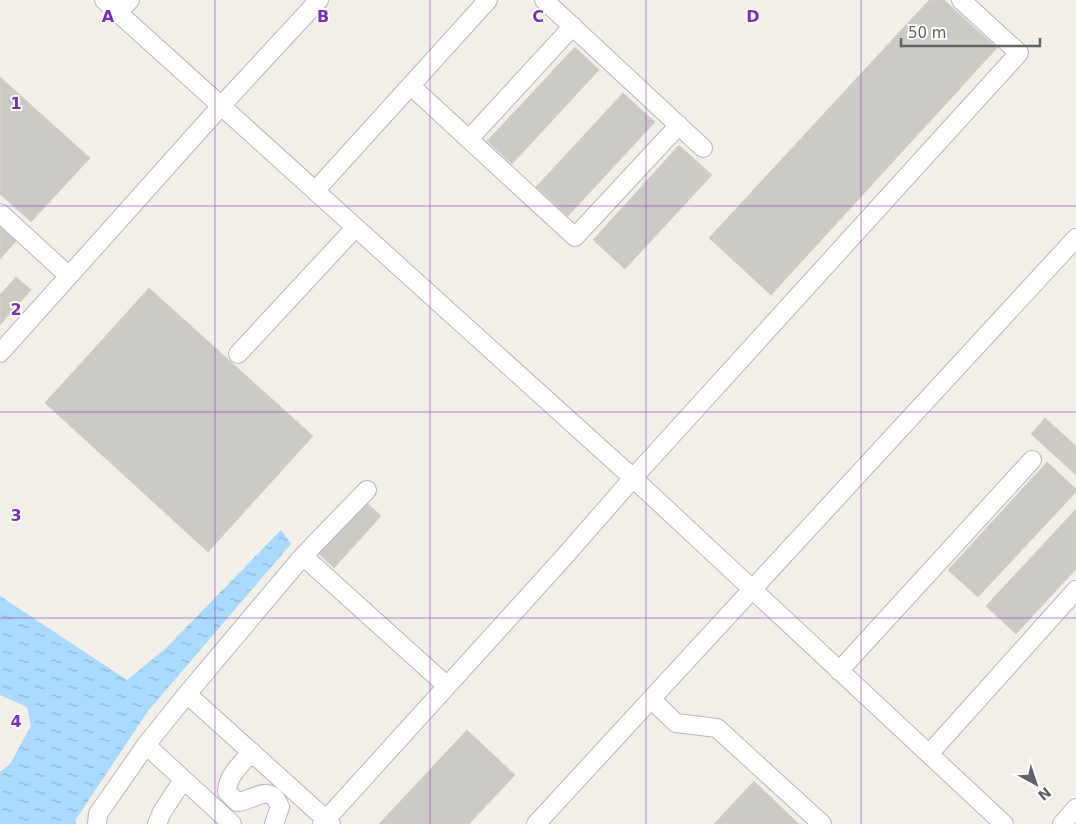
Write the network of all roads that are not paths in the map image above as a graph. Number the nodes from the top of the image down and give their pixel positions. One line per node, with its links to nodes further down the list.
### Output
1 (104, 0): 6 (street)
2 (319, 0): 9 (street)
3 (488, 0): 8 (street)
4 (544, 0): 7 (street)
5 (961, 0): 21 (street)
6 (124, 6): 9 (street)
7 (573, 26): 10 (street); 11 (street)
8 (411, 86): 11 (street); 13 (street)
9 (221, 106): 13 (street); 17 (street)
10 (679, 125): 11 (street); 12 (street)
11 (469, 139)
12 (704, 148)
13 (315, 191): 15 (street)
14 (0, 213): 17 (street)
15 (355, 228): 19 (street); 21 (street)
16 (1076, 238): 24 (street)
17 (69, 276): 18 (street)
18 (0, 353)
19 (238, 354)
20 (1032, 460): 26 (street)
21 (633, 478): 24 (street); 27 (street)
22 (367, 490): 23 (street)
23 (303, 556): 27 (street); 28 (street)
24 (752, 590): 26 (street); 29 (street)
25 (1076, 590): 32 (street)
26 (839, 672): 32 (street)
27 (447, 686): 35 (street)
28 (187, 694): 30 (street); 31 (street)
29 (651, 699): 40 (street); 41 (street)
30 (146, 745): 33 (street); 36 (street)
31 (252, 752): 35 (street); 39 (street)
32 (928, 754): 42 (street)
33 (184, 780): 37 (street); 38 (street)
34 (1076, 808): 43 (street)
35 (326, 823)
36 (97, 824)
37 (157, 824)
38 (232, 824)
39 (274, 824)
40 (536, 824)
41 (822, 824)
42 (1004, 824)
43 (1062, 824)

